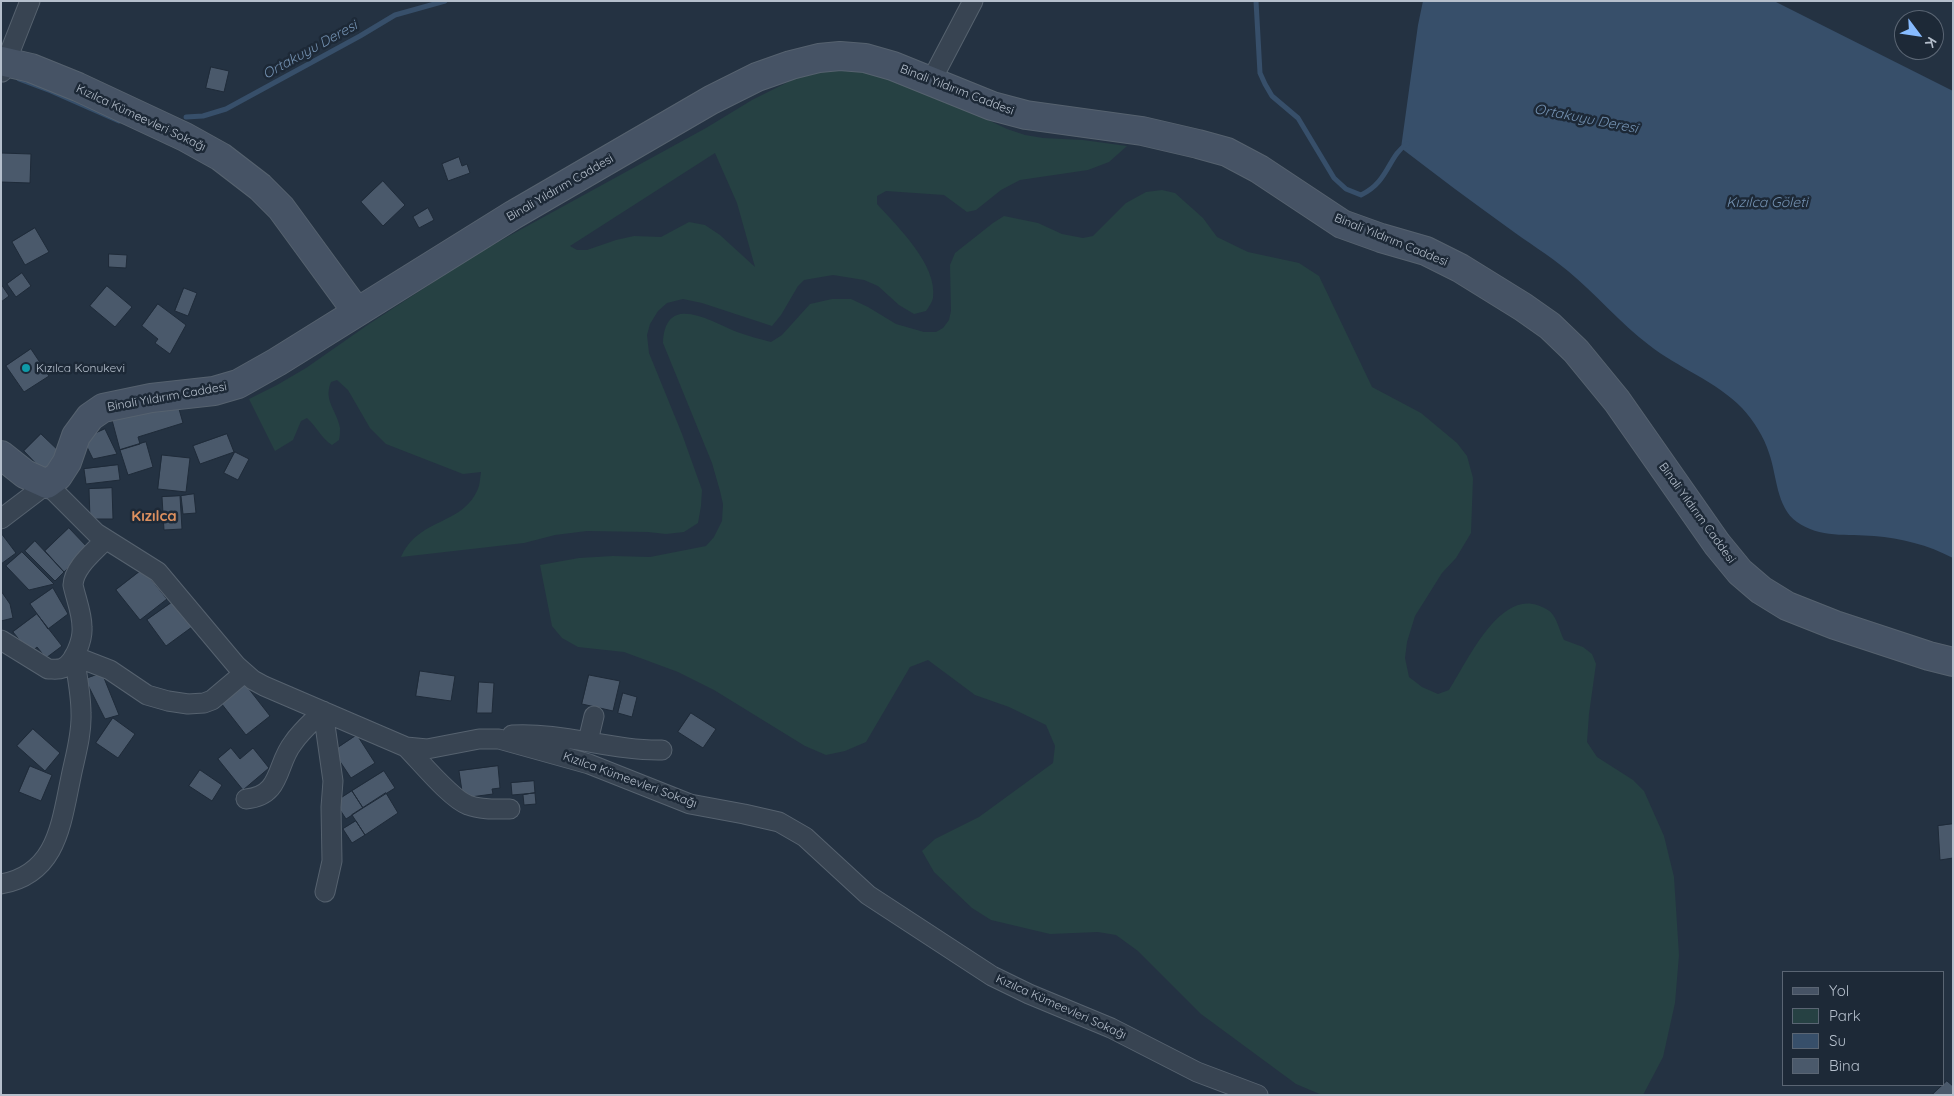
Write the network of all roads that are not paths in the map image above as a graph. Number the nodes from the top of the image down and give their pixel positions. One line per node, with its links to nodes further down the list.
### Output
1 (30, 1): 3 (street, Kızılca Kümeevleri Sokağı)
2 (973, 1): 4 (street)
3 (3, 66): 5 (street, Kızılca Kümeevleri Sokağı)
4 (931, 81): 5 (street, Binali Yıldırım Caddesi); 12 (street, Binali Yıldırım Caddesi)
5 (357, 312): 7 (street, Binali Yıldırım Caddesi)
6 (1, 455): 7 (street)
7 (47, 484): 8 (street); 9 (street, Kızılca Kümeevleri Sokağı)
8 (1, 519)
9 (105, 540): 11 (street); 13 (street, Kızılca Kümeevleri Sokağı)
10 (1, 640): 11 (street)
11 (74, 656): 13 (street); 22 (street)
12 (1953, 662)
13 (244, 672): 14 (street, Kızılca Kümeevleri Sokağı)
14 (323, 711): 18 (street, Kızılca Kümeevleri Sokağı); 20 (street); 23 (street)
15 (594, 716): 17 (street)
16 (492, 738): 17 (street); 18 (street, Kızılca Kümeevleri Sokağı); 24 (street, Kızılca Kümeevleri Sokağı)
17 (588, 741): 19 (street)
18 (406, 747): 21 (street)
19 (662, 750)
20 (246, 799)
21 (510, 809)
22 (1, 884)
23 (325, 892)
24 (1258, 1095)

